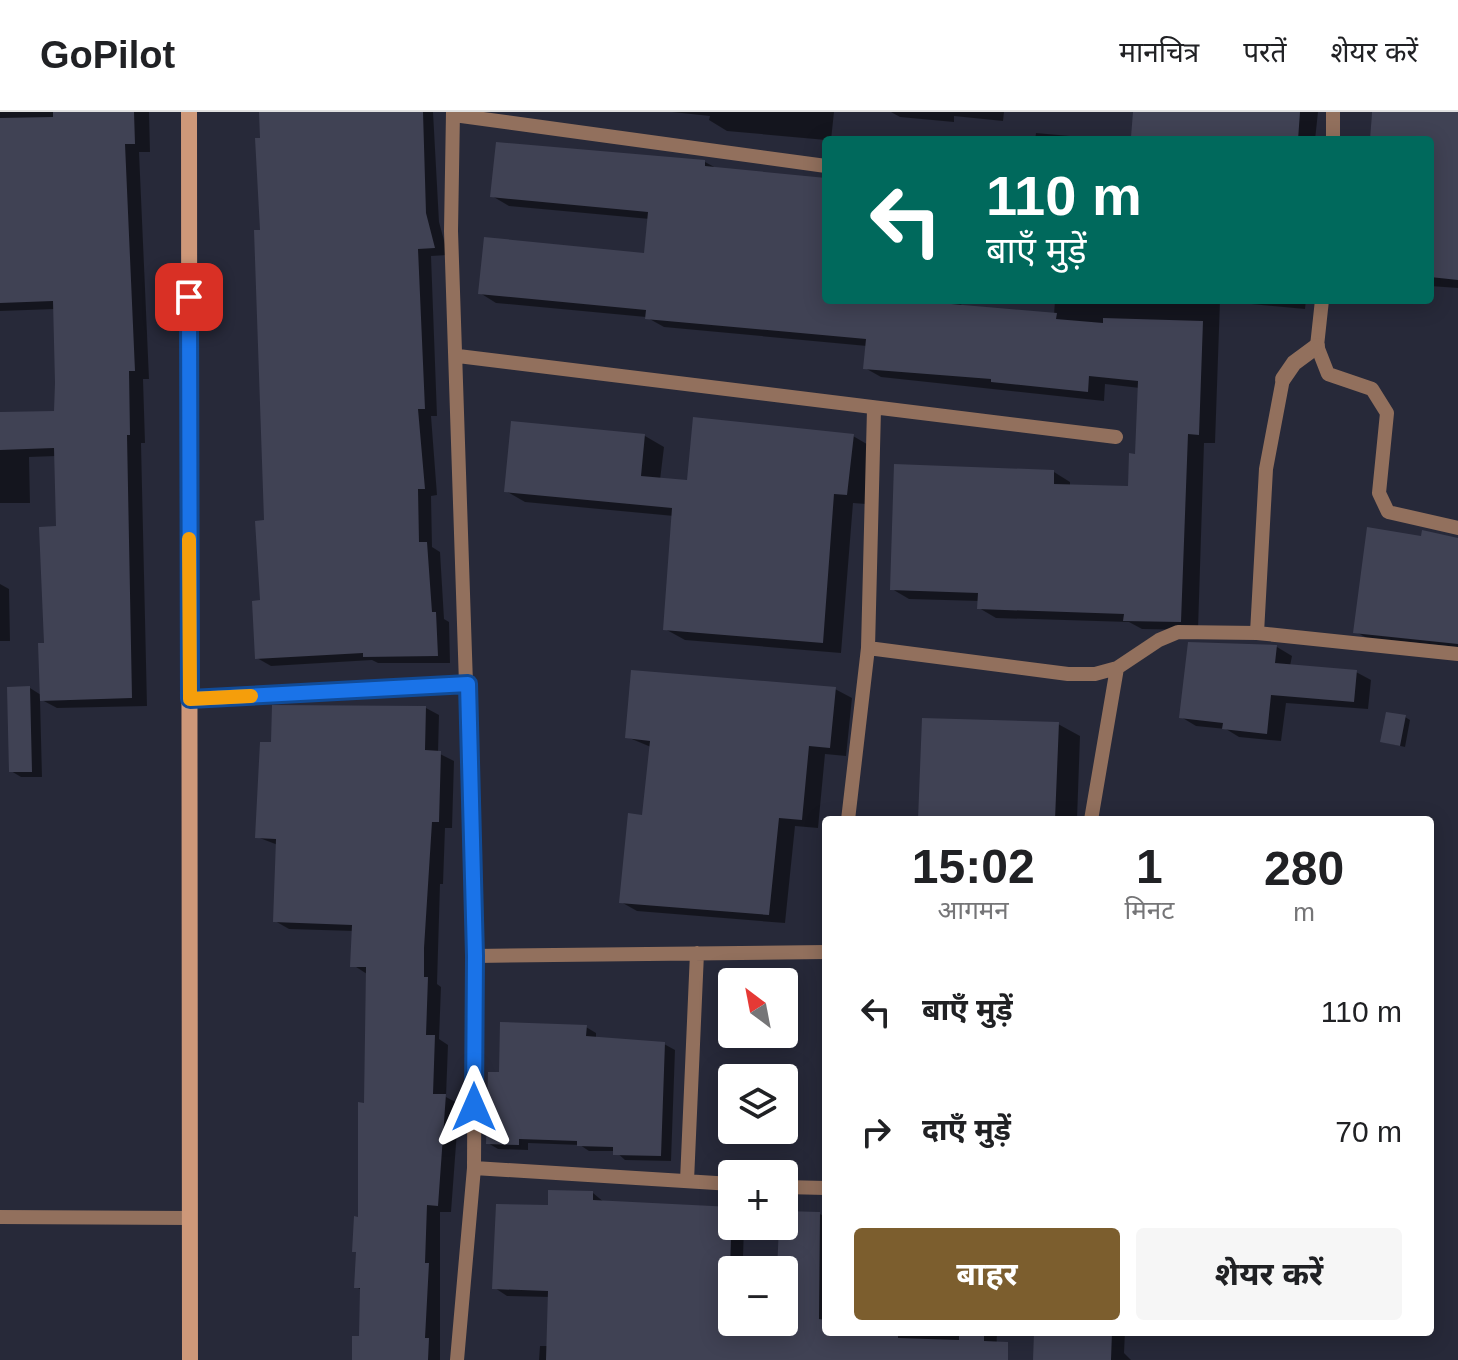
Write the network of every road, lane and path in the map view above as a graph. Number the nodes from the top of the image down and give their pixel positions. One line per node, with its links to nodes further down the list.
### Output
1 (189, 112): 18 (street)
2 (1333, 112): 4 (lane)
3 (454, 114): 5 (lane); 8 (lane)
4 (1333, 136)
5 (822, 165)
6 (1322, 304): 7 (lane)
7 (1317, 346): 9 (street); 12 (lane)
8 (458, 356): 10 (lane); 17 (lane)
9 (1283, 379): 13 (lane)
10 (874, 409): 11 (lane); 14 (lane)
11 (1116, 437)
12 (1458, 528)
13 (1257, 633): 15 (lane); 16 (lane)
14 (868, 648): 16 (lane); 19 (lane)
15 (1458, 654)
16 (1117, 668): 20 (lane)
17 (468, 684): 18 (lane); 23 (lane)
18 (190, 699): 30 (street)
19 (848, 816)
20 (1092, 816)
21 (822, 952): 22 (lane)
22 (697, 953): 23 (lane); 25 (lane)
23 (475, 956): 24 (lane)
24 (474, 1168): 25 (lane); 32 (lane)
25 (687, 1181): 26 (lane)
26 (718, 1183)
27 (798, 1187): 28 (lane)
28 (822, 1188)
29 (0, 1217): 30 (lane)
30 (190, 1218): 31 (street)
31 (190, 1360)
32 (457, 1360)

